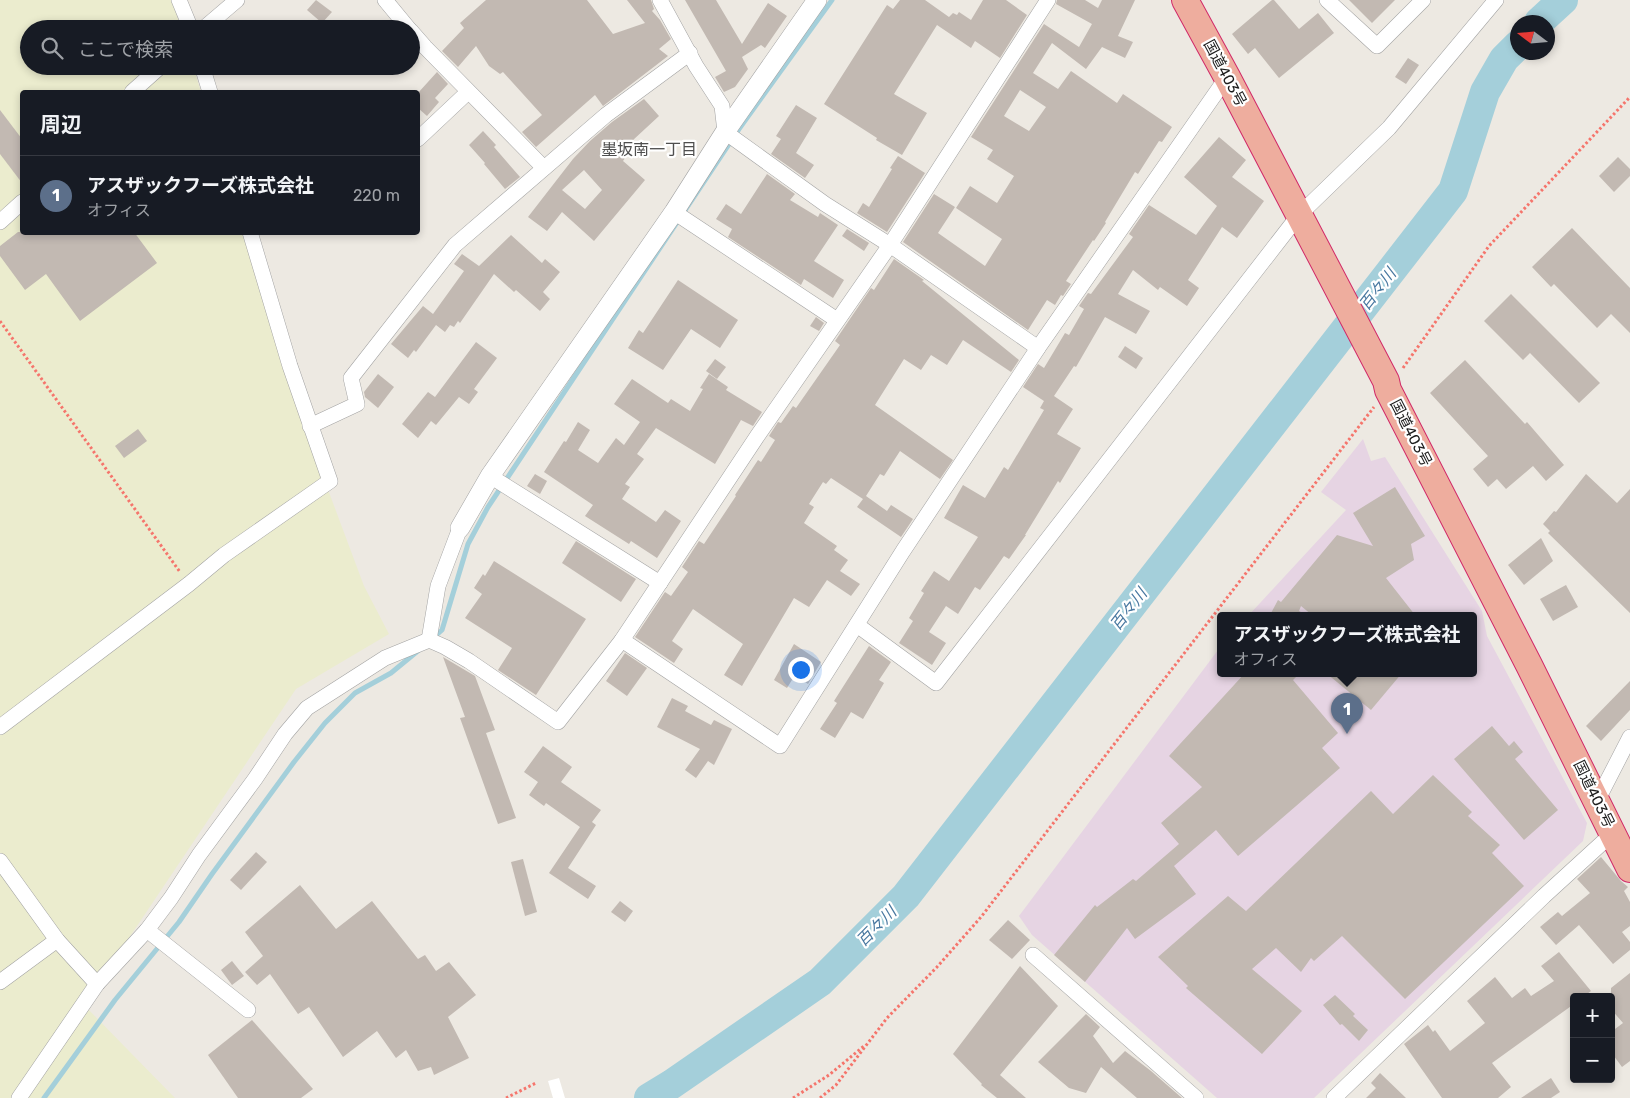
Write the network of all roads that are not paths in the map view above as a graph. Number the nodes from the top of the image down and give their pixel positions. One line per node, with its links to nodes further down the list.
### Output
1 (179, 0): 11 (street)
2 (237, 0): 12 (street)
3 (385, 0): 13 (street)
4 (660, 0): 15 (street)
5 (817, 0): 22 (street)
6 (1048, 0): 30 (street)
7 (1186, 0): 18 (highway, 国道403号)
8 (1327, 0): 9 (street)
9 (1423, 0)
10 (1496, 0): 27 (street)
11 (187, 20)
12 (214, 20)
13 (402, 20)
14 (420, 41): 21 (street)
15 (690, 53): 22 (street); 24 (street)
16 (151, 75): 19 (street)
17 (205, 75): 20 (street)
18 (1227, 77): 27 (highway, 国道403号); 32 (street)
19 (134, 90)
20 (209, 90)
21 (468, 92): 23 (street); 24 (street)
22 (725, 132): 26 (street); 30 (street)
23 (420, 136)
24 (544, 168): 33 (street)
25 (20, 204): 28 (street)
26 (674, 212): 31 (street); 34 (street)
27 (1302, 219): 37 (street); 42 (highway, 国道403号)
28 (0, 222)
29 (251, 235): 33 (street)
30 (890, 245): 31 (street); 32 (street)
31 (837, 320): 36 (street)
32 (1038, 348): 37 (street)
33 (310, 426): 40 (street)
34 (490, 476): 35 (street); 36 (street)
35 (460, 528): 38 (street)
36 (660, 583): 39 (street)
37 (857, 625): 39 (street)
38 (429, 640): 39 (street); 46 (street)
39 (622, 640)
40 (0, 727)
41 (1630, 737): 42 (street)
42 (1597, 801): 43 (highway, 国道403号)
43 (1613, 834): 45 (highway, 国道403号); 54 (street)
44 (0, 861): 47 (street)
45 (1630, 869)
46 (147, 930): 50 (street); 51 (street)
47 (57, 940): 49 (street); 50 (street)
48 (1034, 955): 53 (street)
49 (0, 982)
50 (97, 984): 52 (street)
51 (248, 1010)
52 (19, 1098)
53 (1196, 1098)
54 (1334, 1098)

